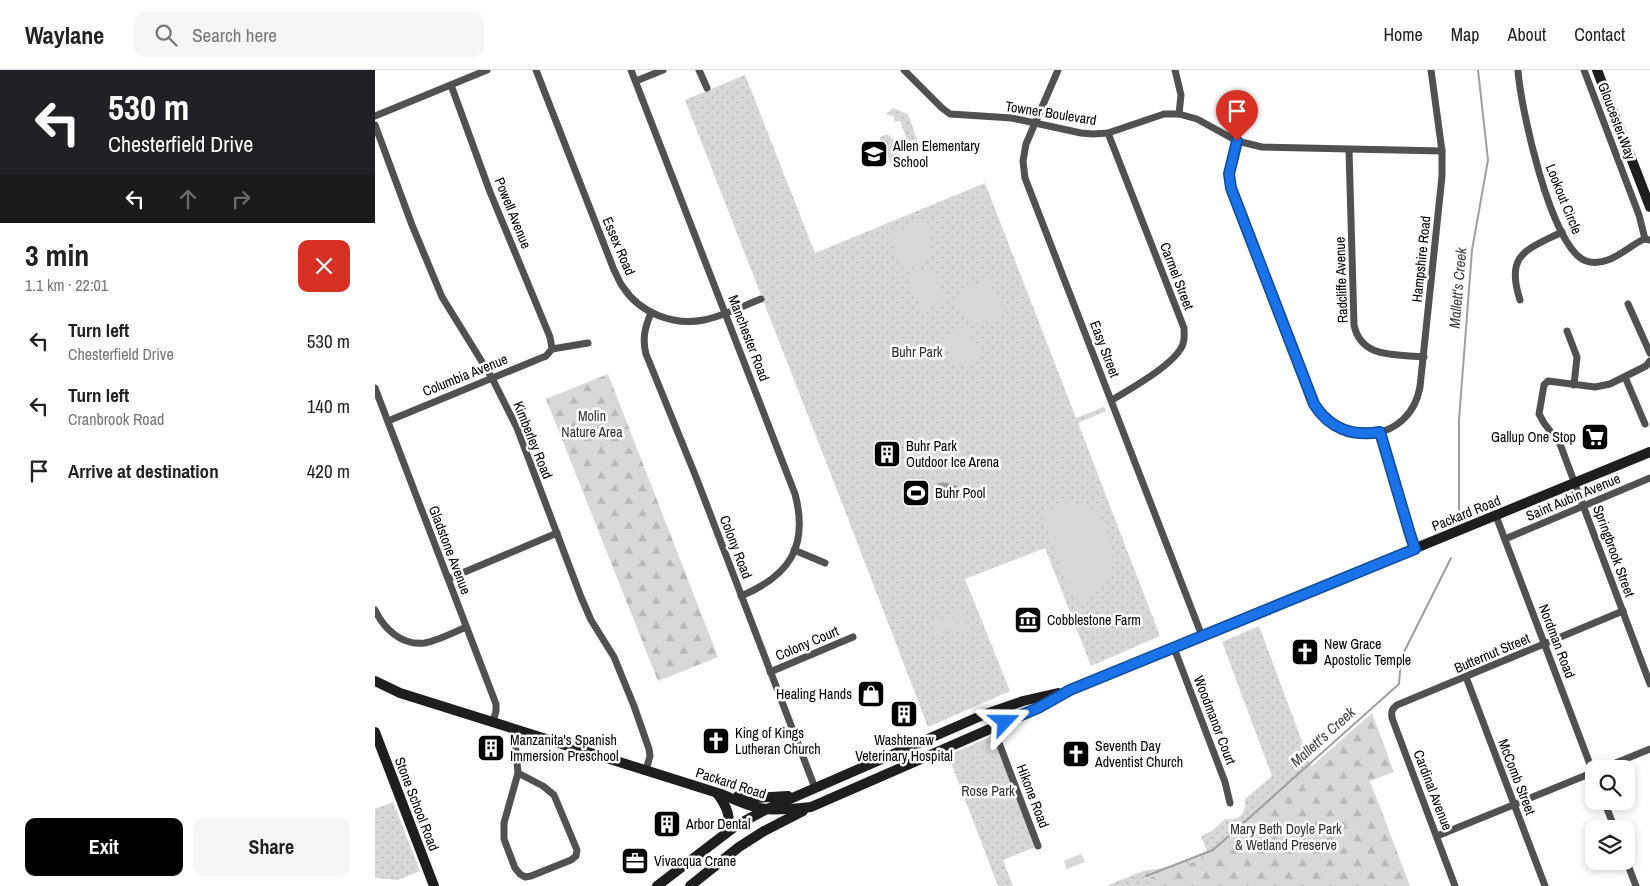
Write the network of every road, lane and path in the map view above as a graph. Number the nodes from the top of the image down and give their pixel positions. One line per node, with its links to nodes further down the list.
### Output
1 (487, 70): 14 (street)
2 (536, 70): 31 (street, Essex Road)
3 (631, 70): 13 (street, Manchester Road)
4 (663, 70): 13 (street)
5 (699, 70): 15 (street)
6 (904, 70): 18 (street, Towner Boulevard)
7 (1058, 70): 18 (street, Easy Street)
8 (1175, 70): 16 (street)
9 (1431, 70): 23 (street, Hampshire Road)
10 (1518, 70): 26 (street, Lookout Circle)
11 (1584, 70): 25 (street, Gloucester Way)
12 (1597, 70): 24 (main road)
13 (636, 81): 32 (street, Manchester Road)
14 (451, 85): 17 (street); 36 (street, Powell Avenue)
15 (707, 88)
16 (1179, 114): 20 (street, Towner Boulevard); 21 (street, Towner Boulevard)
17 (375, 116)
18 (1037, 123): 20 (street, Towner Boulevard); 44 (street, Easy Street)
19 (375, 125): 41 (street, Kimberley Road)
20 (1108, 133): 44 (street, Carmel Street)
21 (1237, 141): 22 (street, Towner Boulevard); 47 (street)
22 (1349, 150): 23 (street, Towner Boulevard); 38 (street, Radcliffe Avenue)
23 (1442, 151): 38 (street, Hampshire Road)
24 (1650, 207)
25 (1647, 228): 27 (street, Gloucester Way)
26 (1562, 232): 27 (street, Lookout Circle); 29 (street)
27 (1648, 239)
28 (761, 299): 32 (street, Essex Road)
29 (1520, 300)
30 (1628, 304): 34 (street)
31 (651, 313): 32 (street, Essex Road); 59 (street, Colony Road)
32 (725, 313): 56 (street, Manchester Road)
33 (1567, 330): 42 (street)
34 (1647, 337): 37 (street)
35 (588, 343): 36 (street, Columbia Avenue)
36 (551, 350): 41 (street, Columbia Avenue)
37 (1650, 352)
38 (1424, 356): 47 (street, Hampshire Road)
39 (1650, 361): 40 (street)
40 (1625, 377): 42 (street); 46 (street)
41 (492, 378): 45 (street, Columbia Avenue); 53 (street, Kimberley Road)
42 (1574, 385): 50 (street, Springbrook Street)
43 (375, 390): 45 (street, Gladstone Avenue)
44 (1112, 400): 63 (street, Easy Street)
45 (388, 421): 58 (street, Gladstone Avenue)
46 (1645, 424)
47 (1380, 432): 55 (street)
48 (1650, 452): 50 (main road, Packard Road)
49 (1650, 478): 51 (street, Saint Aubin Avenue)
50 (1575, 483): 51 (street, Springbrook Street); 52 (main road, Packard Road)
51 (1584, 506): 54 (street, Saint Aubin Avenue); 61 (street, Springbrook Street)
52 (1496, 516): 54 (street, Nordman Road); 55 (main road, Packard Road)
53 (557, 533): 58 (street); 84 (street, Kimberley Road)
54 (1505, 539): 65 (street, Nordman Road)
55 (1415, 549): 63 (main road, Packard Road)
56 (795, 550): 57 (street); 59 (street, Manchester Road)
57 (825, 563)
58 (448, 578): 62 (street, Gladstone Avenue)
59 (741, 596): 67 (street, Colony Road)
60 (375, 610): 62 (street)
61 (1623, 611): 65 (street, Butternut Street); 70 (street, Springbrook Street)
62 (466, 627): 74 (street, Gladstone Avenue)
63 (1202, 636): 66 (main road, Packard Road)
64 (853, 637): 67 (street, Colony Court)
65 (1545, 644): 68 (street, Butternut Street); 81 (street, Nordman Road)
66 (1174, 648): 71 (main road, Packard Road); 90 (street, Woodmanor Court)
67 (770, 672): 87 (street, Colony Road)
68 (1466, 677): 72 (street, Butternut Street); 91 (street, McComb Street)
69 (375, 681): 74 (main road, Packard Road)
70 (1650, 684)
71 (1070, 690): 73 (main road, Packard Road); 75 (main road, Packard Road)
72 (1397, 705): 95 (street, Cardinal Avenue)
73 (1003, 707): 78 (main road, Packard Road); 79 (main road)
74 (493, 722): 76 (main road, Packard Road)
75 (993, 726): 79 (main road, Packard Road); 96 (street, Hikone Road)
76 (517, 730): 84 (main road, Packard Road); 85 (street)
77 (375, 732): 99 (main road, Stone School Road)
78 (934, 736): 83 (main road); 87 (main road, Packard Road)
79 (954, 744): 83 (main road, Packard Road)
80 (1650, 749): 82 (street)
81 (1588, 760)
82 (1623, 760)
83 (895, 769): 92 (main road, Packard Road)
84 (646, 770): 88 (main road, Packard Road)
85 (518, 773): 85 (street)
86 (1585, 776): 91 (street)
87 (815, 788): 89 (main road, Packard Road)
88 (719, 793): 89 (main road); 93 (main road, Packard Road); 94 (main road)
89 (802, 794): 93 (main road, Packard Road)
90 (1230, 802)
91 (1514, 805): 95 (street); 103 (street, McComb Street)
92 (811, 807): 93 (main road, Packard Road); 101 (main road)
93 (767, 809): 94 (main road, Packard Road)
94 (723, 835): 97 (main road, Packard Road)
95 (1437, 836): 102 (street, Cardinal Avenue)
96 (1038, 846)
97 (700, 852): 100 (main road, Packard Road); 101 (main road)
98 (1630, 870): 104 (street)
99 (434, 886)
100 (657, 886)
101 (689, 886)
102 (1455, 886)
103 (1545, 886)
104 (1636, 886)

